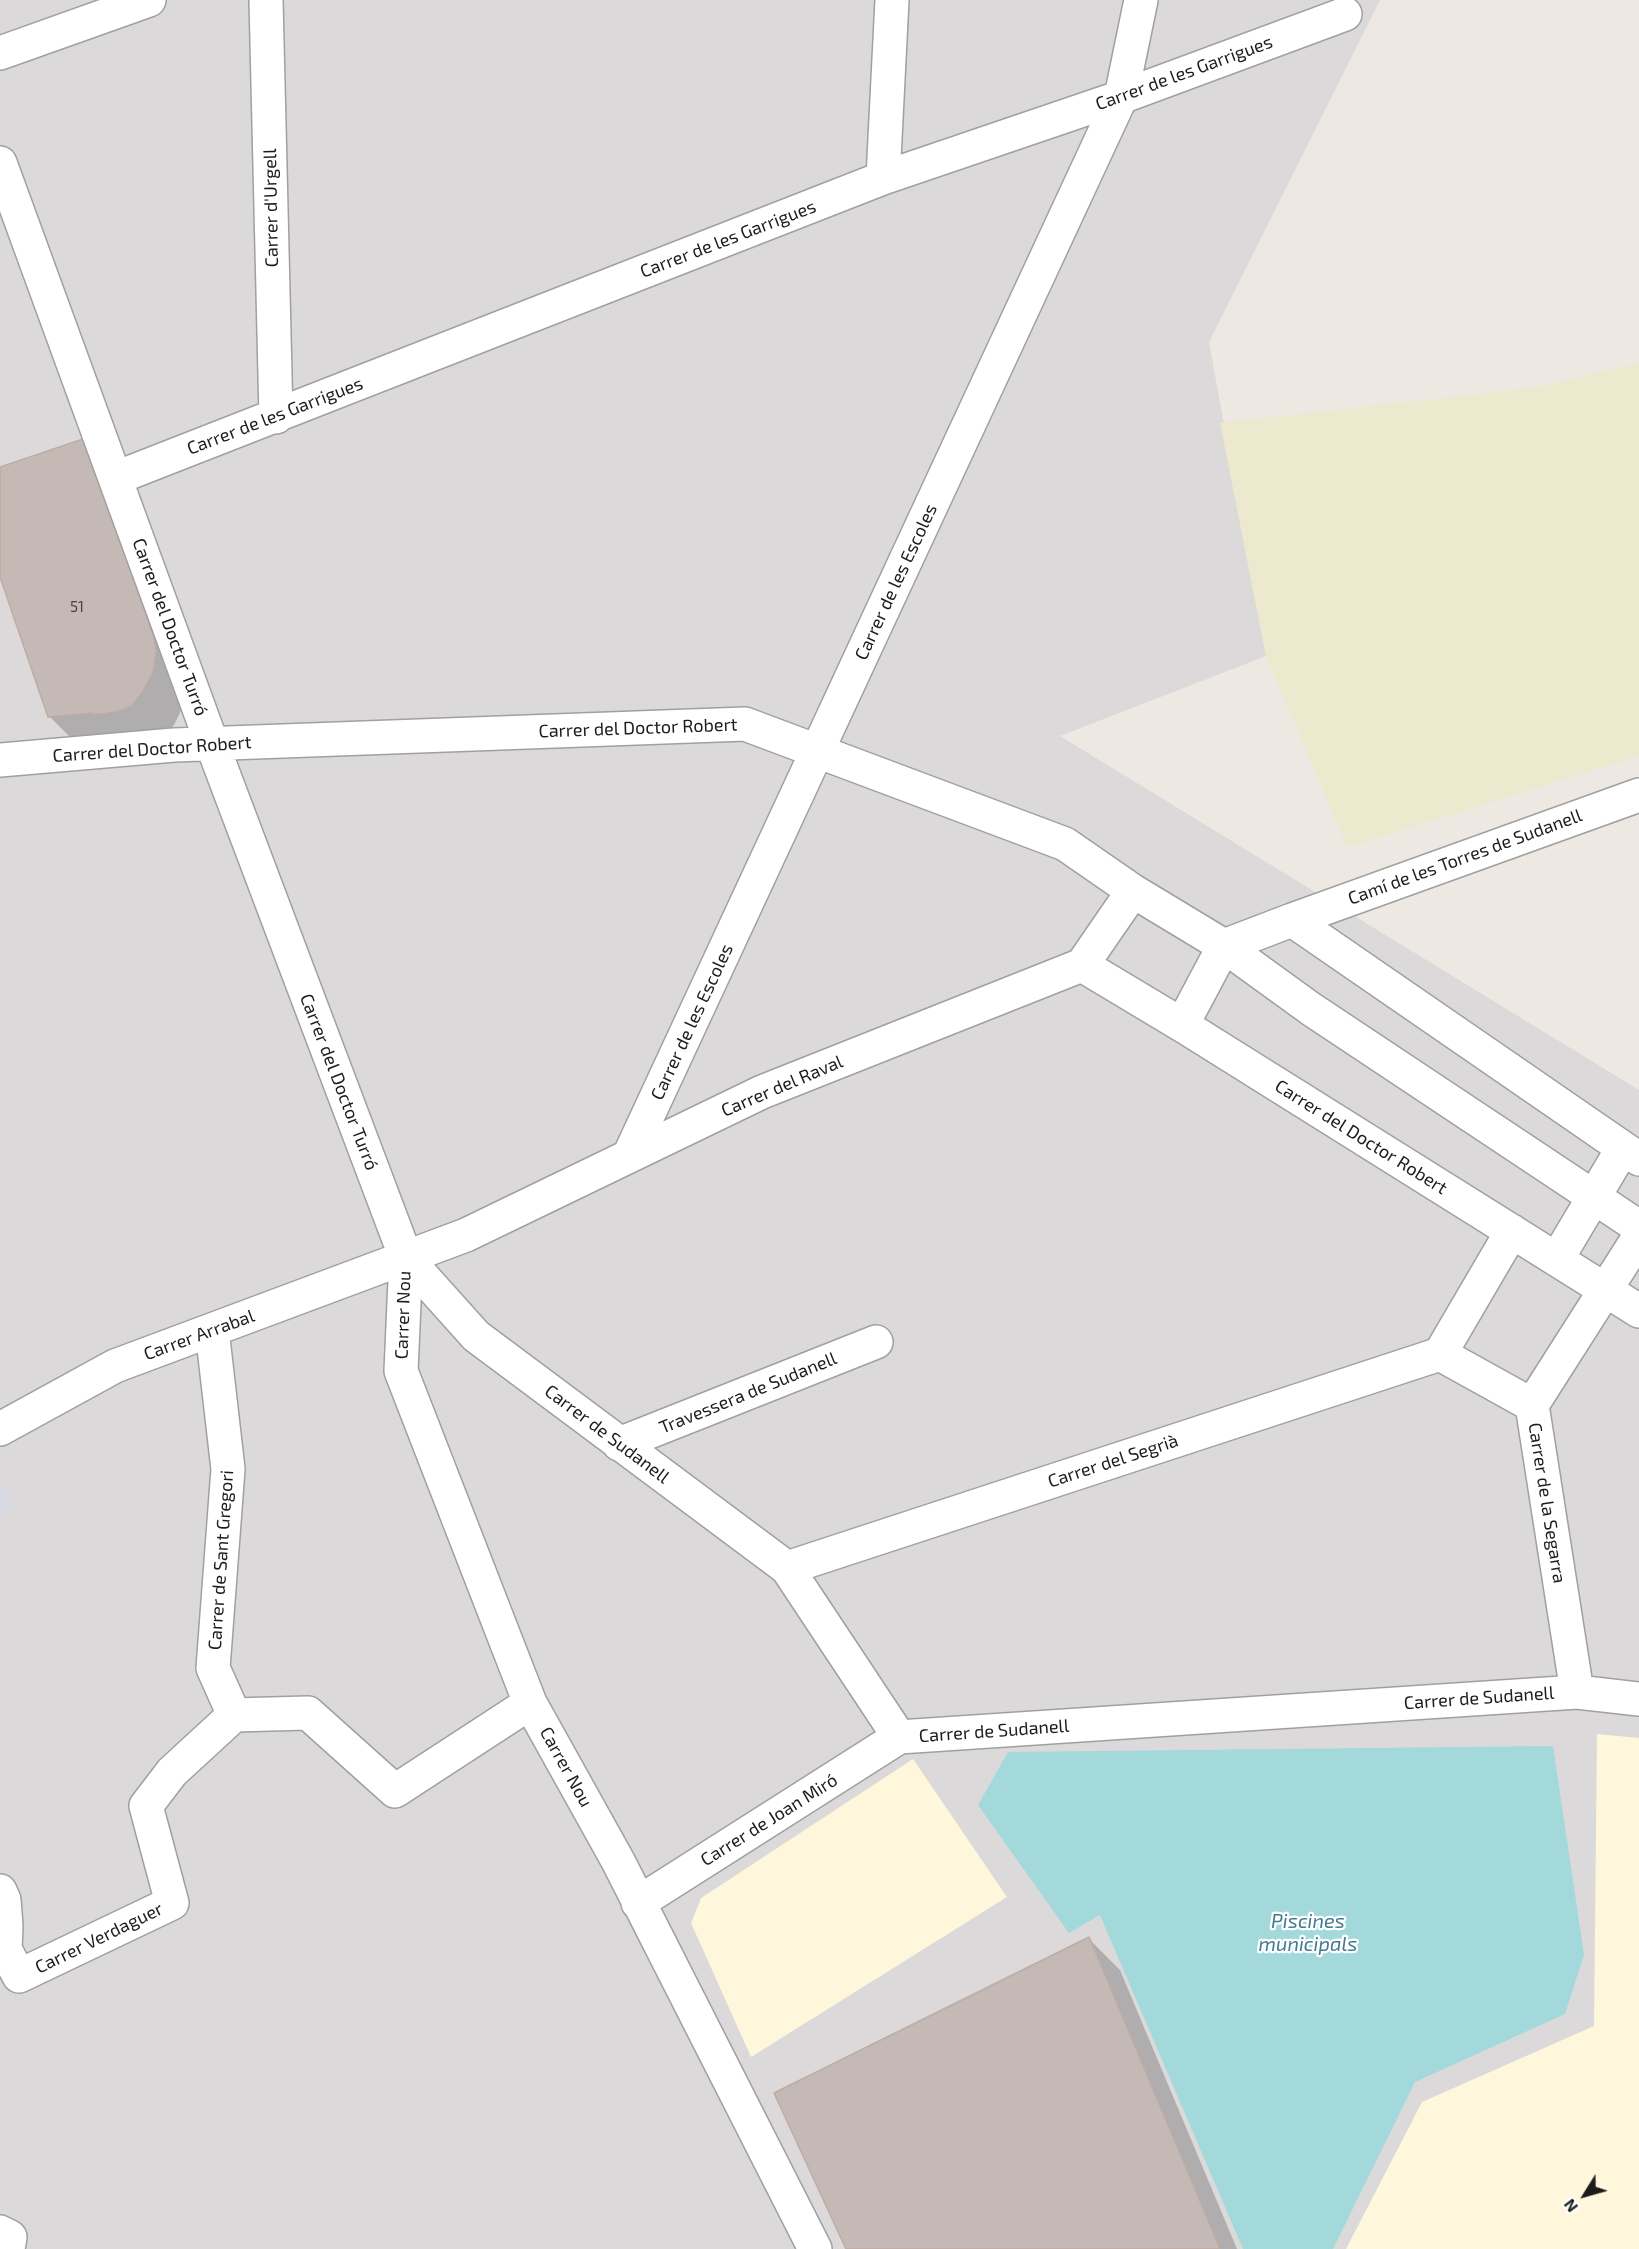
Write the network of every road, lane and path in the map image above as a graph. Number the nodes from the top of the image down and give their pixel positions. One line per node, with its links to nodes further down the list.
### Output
1 (149, 0): 6 (street)
2 (266, 0): 10 (street, Carrer d'Urgell)
3 (892, 0): 9 (street)
4 (1142, 0): 7 (street, Carrer de les Escoles)
5 (1345, 14): 7 (street, Carrer de les Garrigues)
6 (0, 52)
7 (1121, 97): 9 (street, Carrer de les Garrigues); 13 (street, Carrer de les Escoles)
8 (0, 162): 11 (street, Carrer del Doctor Turró)
9 (883, 178): 10 (street, Carrer de les Garrigues)
10 (276, 417): 11 (street, Carrer de les Garrigues)
11 (116, 478): 12 (street, Carrer del Doctor Turró)
12 (213, 744): 13 (street, Carrer del Doctor Robert); 14 (street, Carrer del Doctor Robert); 27 (street, Carrer del Doctor Turró)
13 (818, 751): 16 (street, Carrer del Doctor Robert); 22 (street, Carrer de les Escoles)
14 (0, 760)
15 (1639, 795): 17 (street, Camí de les Torres de Sudanell)
16 (1133, 891): 18 (street, Carrer del Doctor Robert); 19 (street)
17 (1292, 920): 18 (street); 21 (street)
18 (1224, 946): 20 (street); 23 (street, Carrer del Doctor Robert)
19 (1082, 965): 20 (street, Carrer del Doctor Robert); 22 (street, Carrer del Raval)
20 (1182, 1025): 25 (street, Carrer del Doctor Robert)
21 (1631, 1153): 23 (street)
22 (629, 1156): 27 (street, Carrer del Raval)
23 (1594, 1196): 24 (street, Carrer del Doctor Robert); 28 (street)
24 (1639, 1227)
25 (1512, 1231): 28 (street, Carrer del Doctor Robert); 33 (street)
26 (1639, 1237): 29 (street, Carrer de la Segarra)
27 (406, 1258): 31 (street, Carrer Arrabal); 36 (street, Carrer de Sudanell); 40 (street, Carrer Nou)
28 (1557, 1259): 29 (street, Carrer del Doctor Robert)
29 (1607, 1289): 30 (street, Carrer del Doctor Robert); 34 (street, Carrer de la Segarra)
30 (1639, 1311)
31 (212, 1330): 35 (street, Carrer Arrabal); 41 (street, Carrer de Sant Gregori)
32 (876, 1342): 36 (street, Travessera de Sudanell)
33 (1440, 1354): 34 (street); 37 (street, Carrer del Segrià)
34 (1532, 1405): 38 (street, Carrer de la Segarra)
35 (0, 1429)
36 (619, 1444): 37 (street, Carrer de Sudanell)
37 (786, 1568): 42 (street, Carrer de Sudanell)
38 (1577, 1692): 39 (street, Carrer de Sudanell); 42 (street, Carrer de Sudanell)
39 (1639, 1699)
40 (530, 1703): 41 (street); 44 (street, Carrer Nou)
41 (234, 1715): 45 (street, Carrer Verdaguer)
42 (899, 1737): 44 (street, Carrer de Joan Miró)
43 (0, 1891): 45 (street)
44 (638, 1903): 48 (street, Carrer Nou)
45 (2, 1952)
46 (0, 2232): 47 (street)
47 (8, 2249)
48 (815, 2249)

